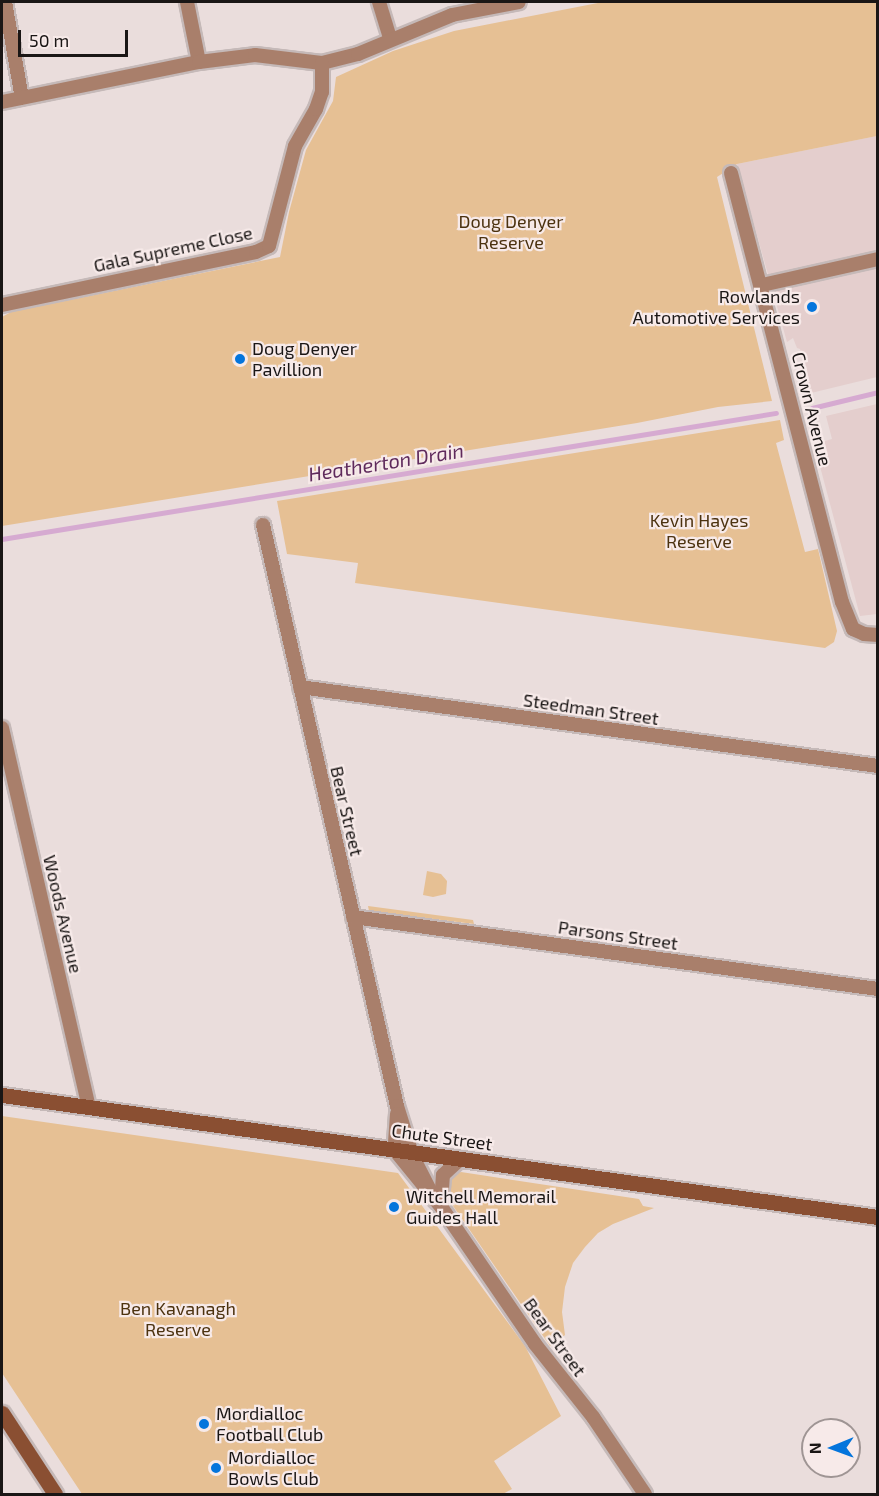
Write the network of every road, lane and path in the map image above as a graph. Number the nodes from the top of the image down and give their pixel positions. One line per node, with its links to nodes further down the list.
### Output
1 (5, 2): 8 (street)
2 (187, 2): 6 (street)
3 (379, 2): 5 (street)
4 (519, 2): 5 (street)
5 (390, 39): 7 (street)
6 (199, 62): 7 (street); 8 (street)
7 (322, 63): 13 (street, Gala Supreme Close)
8 (22, 98): 9 (street)
9 (2, 102)
10 (731, 173): 12 (street, Crown Avenue)
11 (878, 259): 12 (street)
12 (762, 285): 15 (street, Crown Avenue)
13 (2, 305)
14 (263, 525): 16 (street, Bear Street)
15 (878, 634)
16 (300, 687): 18 (street, Steedman Street); 19 (street, Bear Street)
17 (2, 728): 22 (street, Woods Avenue)
18 (878, 766)
19 (353, 917): 20 (street, Parsons Street); 23 (street, Bear Street)
20 (878, 988)
21 (2, 1095): 22 (street, Chute Street)
22 (89, 1107): 23 (street, Chute Street)
23 (404, 1151): 24 (street, Chute Street); 25 (street, Bear Street)
24 (460, 1160): 25 (street); 26 (street, Chute Street)
25 (439, 1204): 29 (street, Bear Street)
26 (878, 1217)
27 (2, 1413): 28 (street)
28 (55, 1494)
29 (645, 1494)

